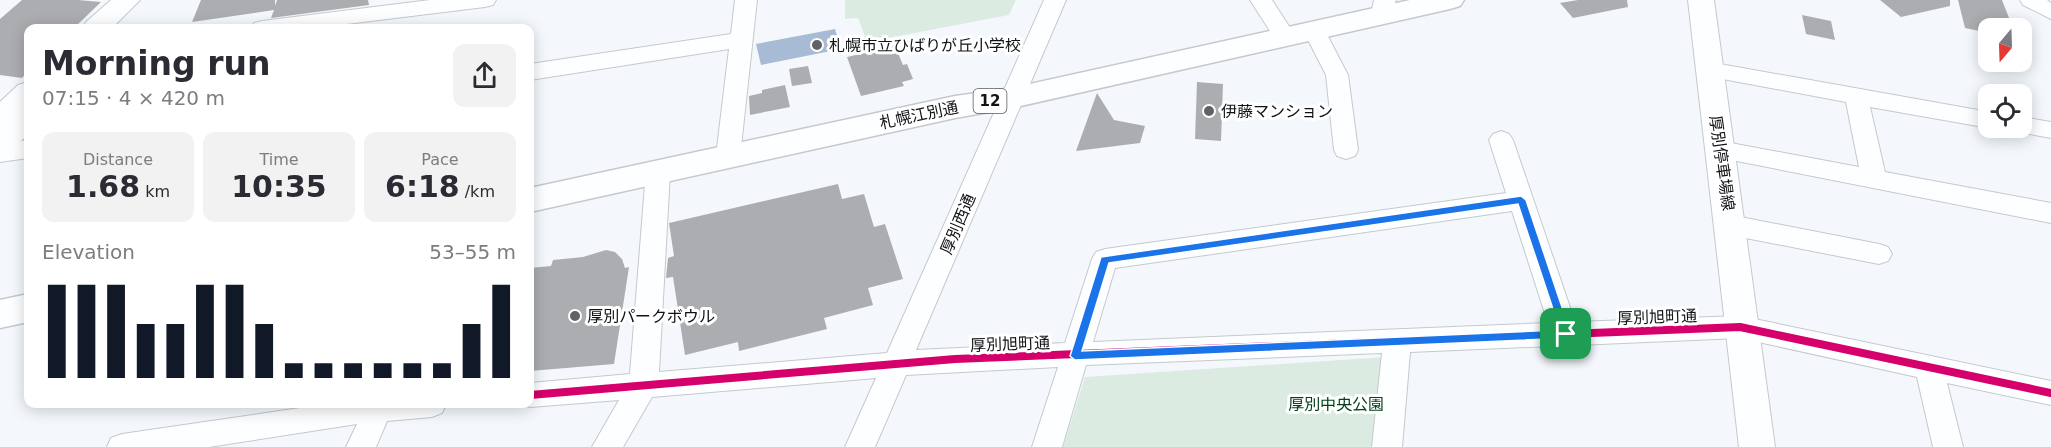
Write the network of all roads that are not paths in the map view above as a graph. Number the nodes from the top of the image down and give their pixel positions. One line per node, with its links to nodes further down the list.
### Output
1 (127, 0): 13 (main road)
2 (148, 0): 14 (main road)
3 (485, 0): 10 (street)
4 (746, 0): 19 (street)
5 (1055, 0): 24 (street, 厚別西通)
6 (1261, 0): 18 (street)
7 (1450, 0): 11 (highway, 札幌江別通 / 12)
8 (1701, 0): 20 (main road, 厚別停車場線)
9 (2031, 0): 12 (street)
10 (448, 2): 15 (street); 16 (street)
11 (1384, 7): 17 (highway, 札幌江別通 / 12)
12 (2051, 12)
13 (100, 24)
14 (123, 24)
15 (291, 24)
16 (444, 24)
17 (1314, 30): 18 (highway, 札幌江別通 / 12); 33 (street)
18 (1285, 37): 24 (highway, 札幌江別通 / 12)
19 (741, 40): 21 (street); 36 (street)
20 (1709, 70): 23 (street); 34 (main road, 厚別停車場線)
21 (534, 71)
22 (24, 96): 26 (main road)
23 (1856, 97): 25 (street); 38 (street)
24 (1012, 98): 36 (highway, 札幌江別通 / 12); 50 (street, 厚別西通)
25 (1978, 118)
26 (0, 119)
27 (24, 121): 31 (main road)
28 (2032, 127): 29 (street)
29 (2051, 130)
30 (1501, 140): 40 (street)
31 (0, 144)
32 (24, 150): 35 (street)
33 (1346, 150)
34 (1720, 150): 38 (street); 42 (main road, 厚別停車場線)
35 (0, 153)
36 (728, 156): 37 (highway, 札幌江別通 / 12)
37 (658, 172): 39 (highway, 札幌江別通 / 12); 52 (street)
38 (1874, 180): 41 (street)
39 (534, 200)
40 (1521, 200): 47 (street); 49 (street)
41 (2050, 215)
42 (1730, 225): 43 (street); 46 (main road, 厚別停車場線)
43 (1879, 254)
44 (24, 309): 45 (highway)
45 (0, 314)
46 (1740, 327): 47 (street, 厚別旭町通); 51 (street, 厚別旭町通); 63 (main road, 厚別停車場線)
47 (1566, 334): 48 (street, 厚別旭町通)
48 (1397, 342): 49 (street, 厚別旭町通); 62 (street)
49 (1075, 356): 50 (street, 厚別旭町通); 61 (street)
50 (898, 362): 52 (street, 厚別旭町通); 60 (street, 厚別西通)
51 (1929, 366): 53 (street, 厚別旭町通); 64 (street)
52 (644, 384): 54 (street, 厚別旭町通); 59 (street)
53 (2051, 393)
54 (534, 394)
55 (364, 408): 57 (street)
56 (376, 408): 58 (street)
57 (122, 447)
58 (361, 447)
59 (607, 447)
60 (860, 447)
61 (1047, 447)
62 (1387, 447)
63 (1757, 447)
64 (1948, 447)

